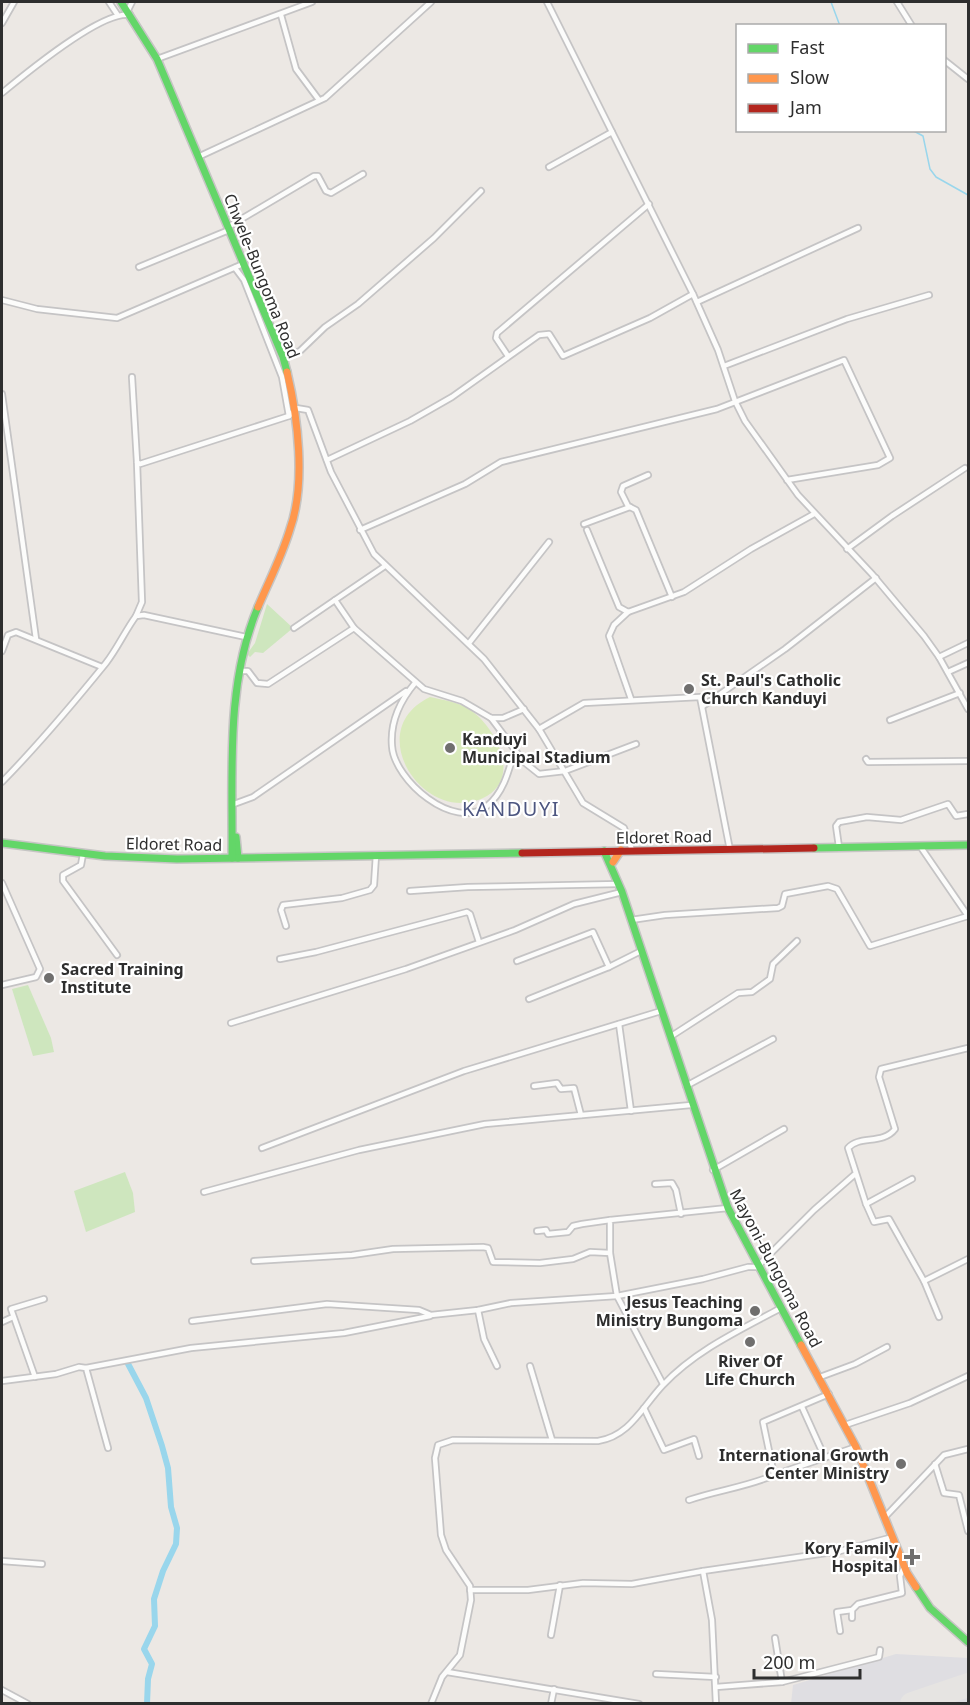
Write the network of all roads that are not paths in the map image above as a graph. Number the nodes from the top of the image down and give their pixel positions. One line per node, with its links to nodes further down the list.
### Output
1 (14, 2): 12 (street)
2 (109, 2): 10 (street)
3 (121, 2): 9 (main road, Chwele-Bungoma Road)
4 (132, 2): 9 (street)
5 (312, 2): 11 (street)
6 (431, 2): 18 (street)
7 (548, 2): 19 (street)
8 (897, 2): 13 (street)
9 (130, 13): 10 (street); 14 (main road, Chwele-Bungoma Road)
10 (117, 14): 17 (street)
11 (281, 15): 14 (street); 18 (street)
12 (2, 23)
13 (911, 24)
14 (157, 59): 20 (main road, Chwele-Bungoma Road)
15 (946, 61): 16 (street)
16 (969, 79)
17 (2, 93)
18 (319, 100): 20 (street)
19 (612, 132): 21 (street); 24 (street)
20 (198, 157): 25 (main road, Chwele-Bungoma Road)
21 (549, 167)
22 (363, 174): 25 (street)
23 (481, 191): 36 (street)
24 (649, 204): 30 (street); 35 (street)
25 (228, 228): 27 (main road, Chwele-Bungoma Road); 28 (street)
26 (858, 228): 33 (street)
27 (243, 264): 29 (street); 34 (main road, Chwele-Bungoma Road)
28 (139, 267)
29 (235, 268): 32 (street); 34 (street)
30 (693, 294): 33 (street); 35 (street)
31 (929, 295): 37 (street)
32 (2, 300)
33 (697, 302): 37 (street)
34 (256, 303): 36 (main road, Chwele-Bungoma Road); 42 (street)
35 (508, 356): 43 (street)
36 (283, 357): 41 (main road, Chwele-Bungoma Road)
37 (723, 366): 40 (street)
38 (132, 377): 44 (street)
39 (2, 394): 64 (street)
40 (735, 401): 47 (street); 47 (street); 50 (street)
41 (296, 408): 42 (street); 43 (street); 63 (main road, Chwele-Bungoma Road)
42 (289, 416): 44 (street)
43 (327, 460): 50 (street)
44 (137, 462): 58 (street)
45 (965, 468): 52 (street)
46 (648, 475): 48 (street)
47 (786, 480): 49 (street)
48 (630, 507): 55 (street); 57 (street)
49 (814, 514): 52 (street); 55 (street)
50 (360, 530): 53 (street)
51 (549, 542): 65 (street)
52 (847, 549): 54 (street)
53 (385, 566): 56 (street); 65 (street)
54 (876, 578): 68 (street); 76 (street)
55 (672, 597): 57 (street)
56 (336, 600): 59 (street); 60 (street)
57 (628, 612): 75 (street)
58 (136, 616): 63 (street); 70 (street)
59 (354, 627): 71 (street); 73 (street)
60 (294, 628)
61 (2, 635): 62 (street)
62 (9, 635): 64 (street); 67 (street)
63 (246, 637): 71 (main road, Chwele-Bungoma Road)
64 (36, 639): 70 (street)
65 (469, 643): 77 (street)
66 (969, 643): 68 (street)
67 (2, 651)
68 (939, 657): 72 (street)
69 (969, 663): 72 (street)
70 (102, 667): 87 (street)
71 (238, 671): 88 (main road, Chwele-Bungoma Road)
72 (948, 672): 74 (street)
73 (415, 683): 79 (street); 83 (street); 88 (street)
74 (960, 693): 78 (street); 80 (street)
75 (631, 699): 76 (street); 81 (street)
76 (703, 706): 94 (street)
77 (524, 709): 79 (street); 81 (street)
78 (969, 709)
79 (491, 718): 83 (street)
80 (890, 720)
81 (538, 729): 86 (street)
82 (636, 744): 86 (street)
83 (514, 749): 86 (street)
84 (866, 759): 85 (street)
85 (969, 760)
86 (565, 771): 96 (street)
87 (2, 782)
88 (234, 804): 100 (main road, Chwele-Bungoma Road)
89 (969, 814): 93 (street)
90 (2, 843): 98 (main road, Eldoret Road)
91 (969, 845): 92 (main road, Eldoret Road)
92 (920, 846): 93 (main road, Eldoret Road); 106 (street)
93 (839, 848): 94 (main road, Eldoret Road)
94 (730, 849): 96 (main road, Eldoret Road)
95 (621, 850): 96 (main road, Eldoret Road); 97 (main road, Eldoret Road); 101 (main road)
96 (632, 850)
97 (606, 851): 99 (main road, Eldoret Road); 101 (main road); 103 (main road)
98 (83, 854): 100 (main road, Eldoret Road); 112 (street)
99 (376, 855): 100 (main road, Eldoret Road); 108 (street)
100 (235, 856)
101 (613, 862): 103 (main road)
102 (2, 883): 104 (street)
103 (619, 884): 105 (street); 107 (main road, Mayoni-Bungoma Road); 110 (street)
104 (3, 889): 116 (street)
105 (410, 891)
106 (968, 916): 107 (street)
107 (631, 920): 111 (main road, Mayoni-Bungoma Road)
108 (286, 926)
109 (797, 941): 121 (street)
110 (479, 942): 113 (street); 119 (street)
111 (641, 951): 115 (street); 118 (main road, Mayoni-Bungoma Road)
112 (117, 955)
113 (280, 959)
114 (518, 961): 115 (street)
115 (609, 967): 117 (street)
116 (2, 985)
117 (529, 999)
118 (661, 1011): 120 (street); 121 (main road, Mayoni-Bungoma Road)
119 (231, 1023)
120 (618, 1024): 127 (street); 130 (street)
121 (670, 1037): 125 (main road, Mayoni-Bungoma Road)
122 (773, 1039): 125 (street)
123 (969, 1048): 132 (street)
124 (534, 1086): 128 (street)
125 (686, 1086): 126 (main road, Mayoni-Bungoma Road)
126 (691, 1105): 127 (street); 131 (main road, Mayoni-Bungoma Road)
127 (631, 1112): 128 (street)
128 (580, 1115): 135 (street)
129 (784, 1130): 131 (street)
130 (262, 1148)
131 (713, 1170): 137 (main road, Mayoni-Bungoma Road)
132 (854, 1175): 136 (street); 144 (street)
133 (912, 1179): 136 (street)
134 (655, 1184): 138 (street)
135 (204, 1192)
136 (866, 1204): 145 (street)
137 (728, 1208): 138 (street); 144 (main road, Mayoni-Bungoma Road)
138 (681, 1214): 139 (street)
139 (610, 1220): 140 (street); 141 (street)
140 (537, 1231)
141 (610, 1253): 143 (street); 146 (street)
142 (969, 1259): 145 (street)
143 (254, 1261)
144 (757, 1267): 146 (street); 148 (main road, Mayoni-Bungoma Road)
145 (924, 1281): 152 (street)
146 (617, 1296): 149 (street); 163 (street)
147 (44, 1299): 151 (street)
148 (779, 1309): 161 (main road, Mayoni-Bungoma Road); 163 (street)
149 (478, 1310): 150 (street); 156 (street)
150 (431, 1315): 153 (street); 158 (street)
151 (13, 1317): 154 (street); 160 (street)
152 (939, 1317)
153 (192, 1321)
154 (2, 1322)
155 (887, 1347): 161 (street)
156 (497, 1366)
157 (530, 1366): 168 (street)
158 (86, 1368): 160 (street); 170 (street)
159 (969, 1376): 167 (street)
160 (35, 1377): 162 (street)
161 (820, 1377): 164 (main road, Mayoni-Bungoma Road)
162 (2, 1381)
163 (663, 1384): 166 (street)
164 (829, 1394): 165 (street); 167 (main road, Mayoni-Bungoma Road)
165 (802, 1407): 173 (street); 175 (street)
166 (644, 1408): 168 (street); 172 (street)
167 (845, 1425): 169 (main road, Mayoni-Bungoma Road)
168 (552, 1440): 185 (street)
169 (856, 1447): 173 (street); 177 (main road, Mayoni-Bungoma Road)
170 (108, 1448)
171 (969, 1449): 174 (street)
172 (699, 1456)
173 (825, 1458): 175 (street)
174 (935, 1464): 177 (street); 178 (street)
175 (774, 1475): 176 (street)
176 (689, 1500)
177 (885, 1517): 179 (main road, Mayoni-Bungoma Road)
178 (969, 1531)
179 (893, 1537): 182 (main road, Mayoni-Bungoma Road); 183 (street)
180 (2, 1562): 181 (street)
181 (42, 1564)
182 (904, 1567): 186 (street); 191 (main road, Mayoni-Bungoma Road)
183 (703, 1571): 184 (street); 195 (street)
184 (560, 1586): 185 (street); 189 (street)
185 (470, 1590): 193 (street)
186 (852, 1610): 187 (street); 188 (street)
187 (852, 1618)
188 (840, 1631)
189 (552, 1635)
190 (775, 1638): 196 (street)
191 (969, 1642)
192 (880, 1650): 196 (street)
193 (447, 1672): 198 (street); 201 (street)
194 (656, 1674): 195 (street)
195 (716, 1677): 197 (street)
196 (782, 1682): 197 (street)
197 (716, 1687): 204 (street)
198 (554, 1689): 202 (street); 203 (street)
199 (2, 1690): 200 (street)
200 (28, 1704)
201 (431, 1704)
202 (550, 1704)
203 (639, 1704)
204 (716, 1704)

